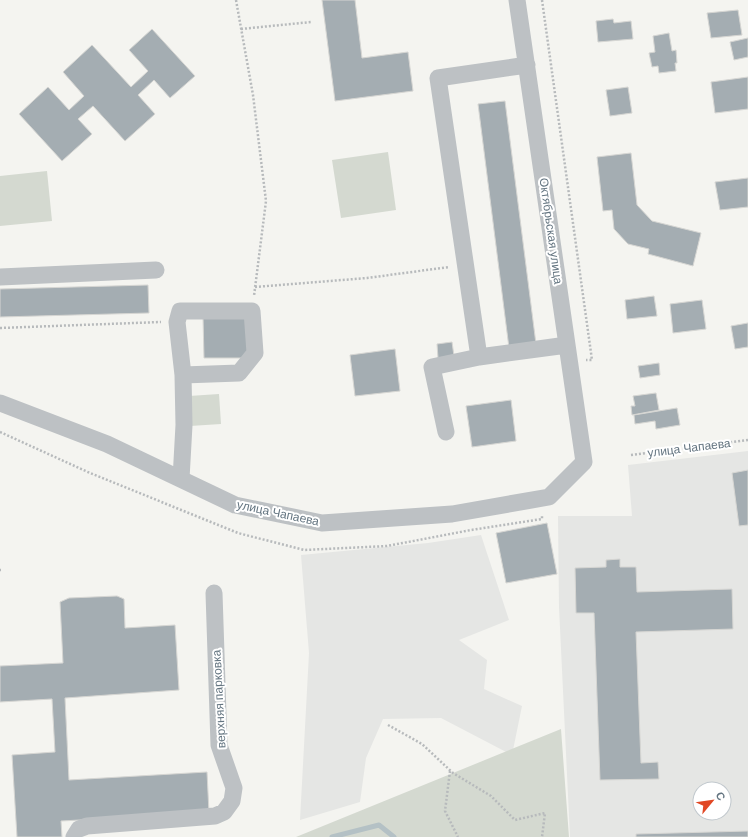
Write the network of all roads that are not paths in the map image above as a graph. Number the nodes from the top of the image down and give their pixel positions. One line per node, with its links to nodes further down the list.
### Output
1 (517, 0): 2 (street, Октябрьская улица)
2 (527, 65): 5 (street, Октябрьская улица); 6 (street)
3 (156, 270): 4 (street)
4 (0, 277)
5 (567, 345): 6 (street); 10 (street, Октябрьская улица)
6 (479, 357): 9 (street)
7 (183, 376): 7 (street); 11 (street)
8 (0, 403): 11 (street, улица Чапаева)
9 (446, 432)
10 (584, 462): 11 (street, улица Чапаева)
11 (181, 479)
12 (214, 593): 13 (street, верхняя парковка)
13 (74, 837)

